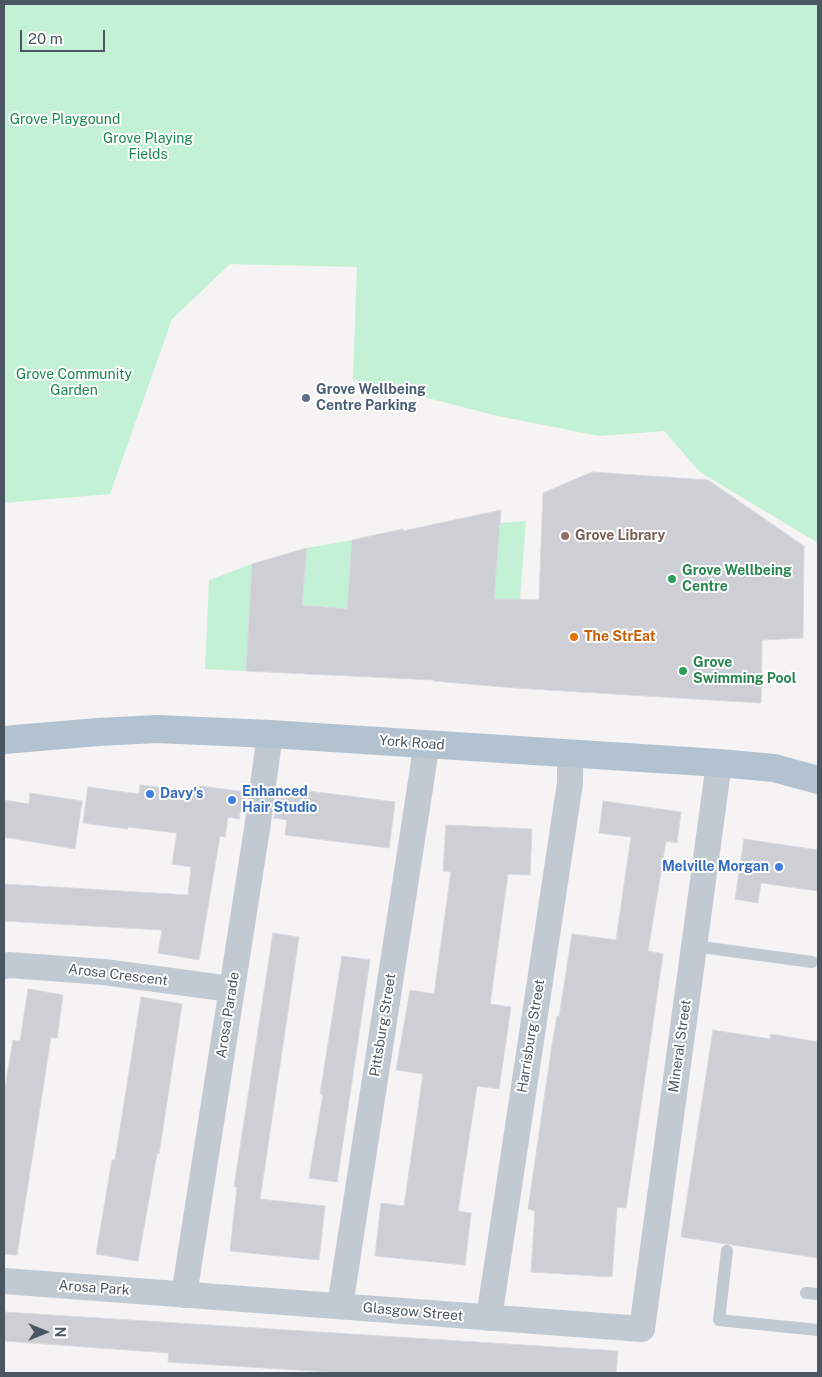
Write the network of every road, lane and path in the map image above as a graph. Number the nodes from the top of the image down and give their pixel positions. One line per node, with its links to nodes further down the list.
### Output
1 (270, 734): 2 (main road, York Road); 3 (main road, York Road); 10 (street, Arosa Parade)
2 (4, 740)
3 (424, 744): 4 (main road, York Road); 14 (street, Pittsburg Street)
4 (570, 753): 5 (main road, York Road); 15 (street, Harrisburg Street)
5 (719, 763): 6 (main road, York Road); 7 (street, Mineral Street)
6 (818, 780)
7 (694, 946): 8 (lane); 16 (street, Mineral Street)
8 (812, 962)
9 (4, 966): 10 (street, Arosa Crescent)
10 (232, 989): 13 (street, Arosa Parade)
11 (727, 1251): 17 (lane)
12 (4, 1281): 13 (street, Arosa Park)
13 (184, 1295): 14 (street, Glasgow Street)
14 (340, 1306): 15 (street, Glasgow Street)
15 (489, 1318): 16 (street, Glasgow Street)
16 (642, 1330)
17 (818, 1330)

